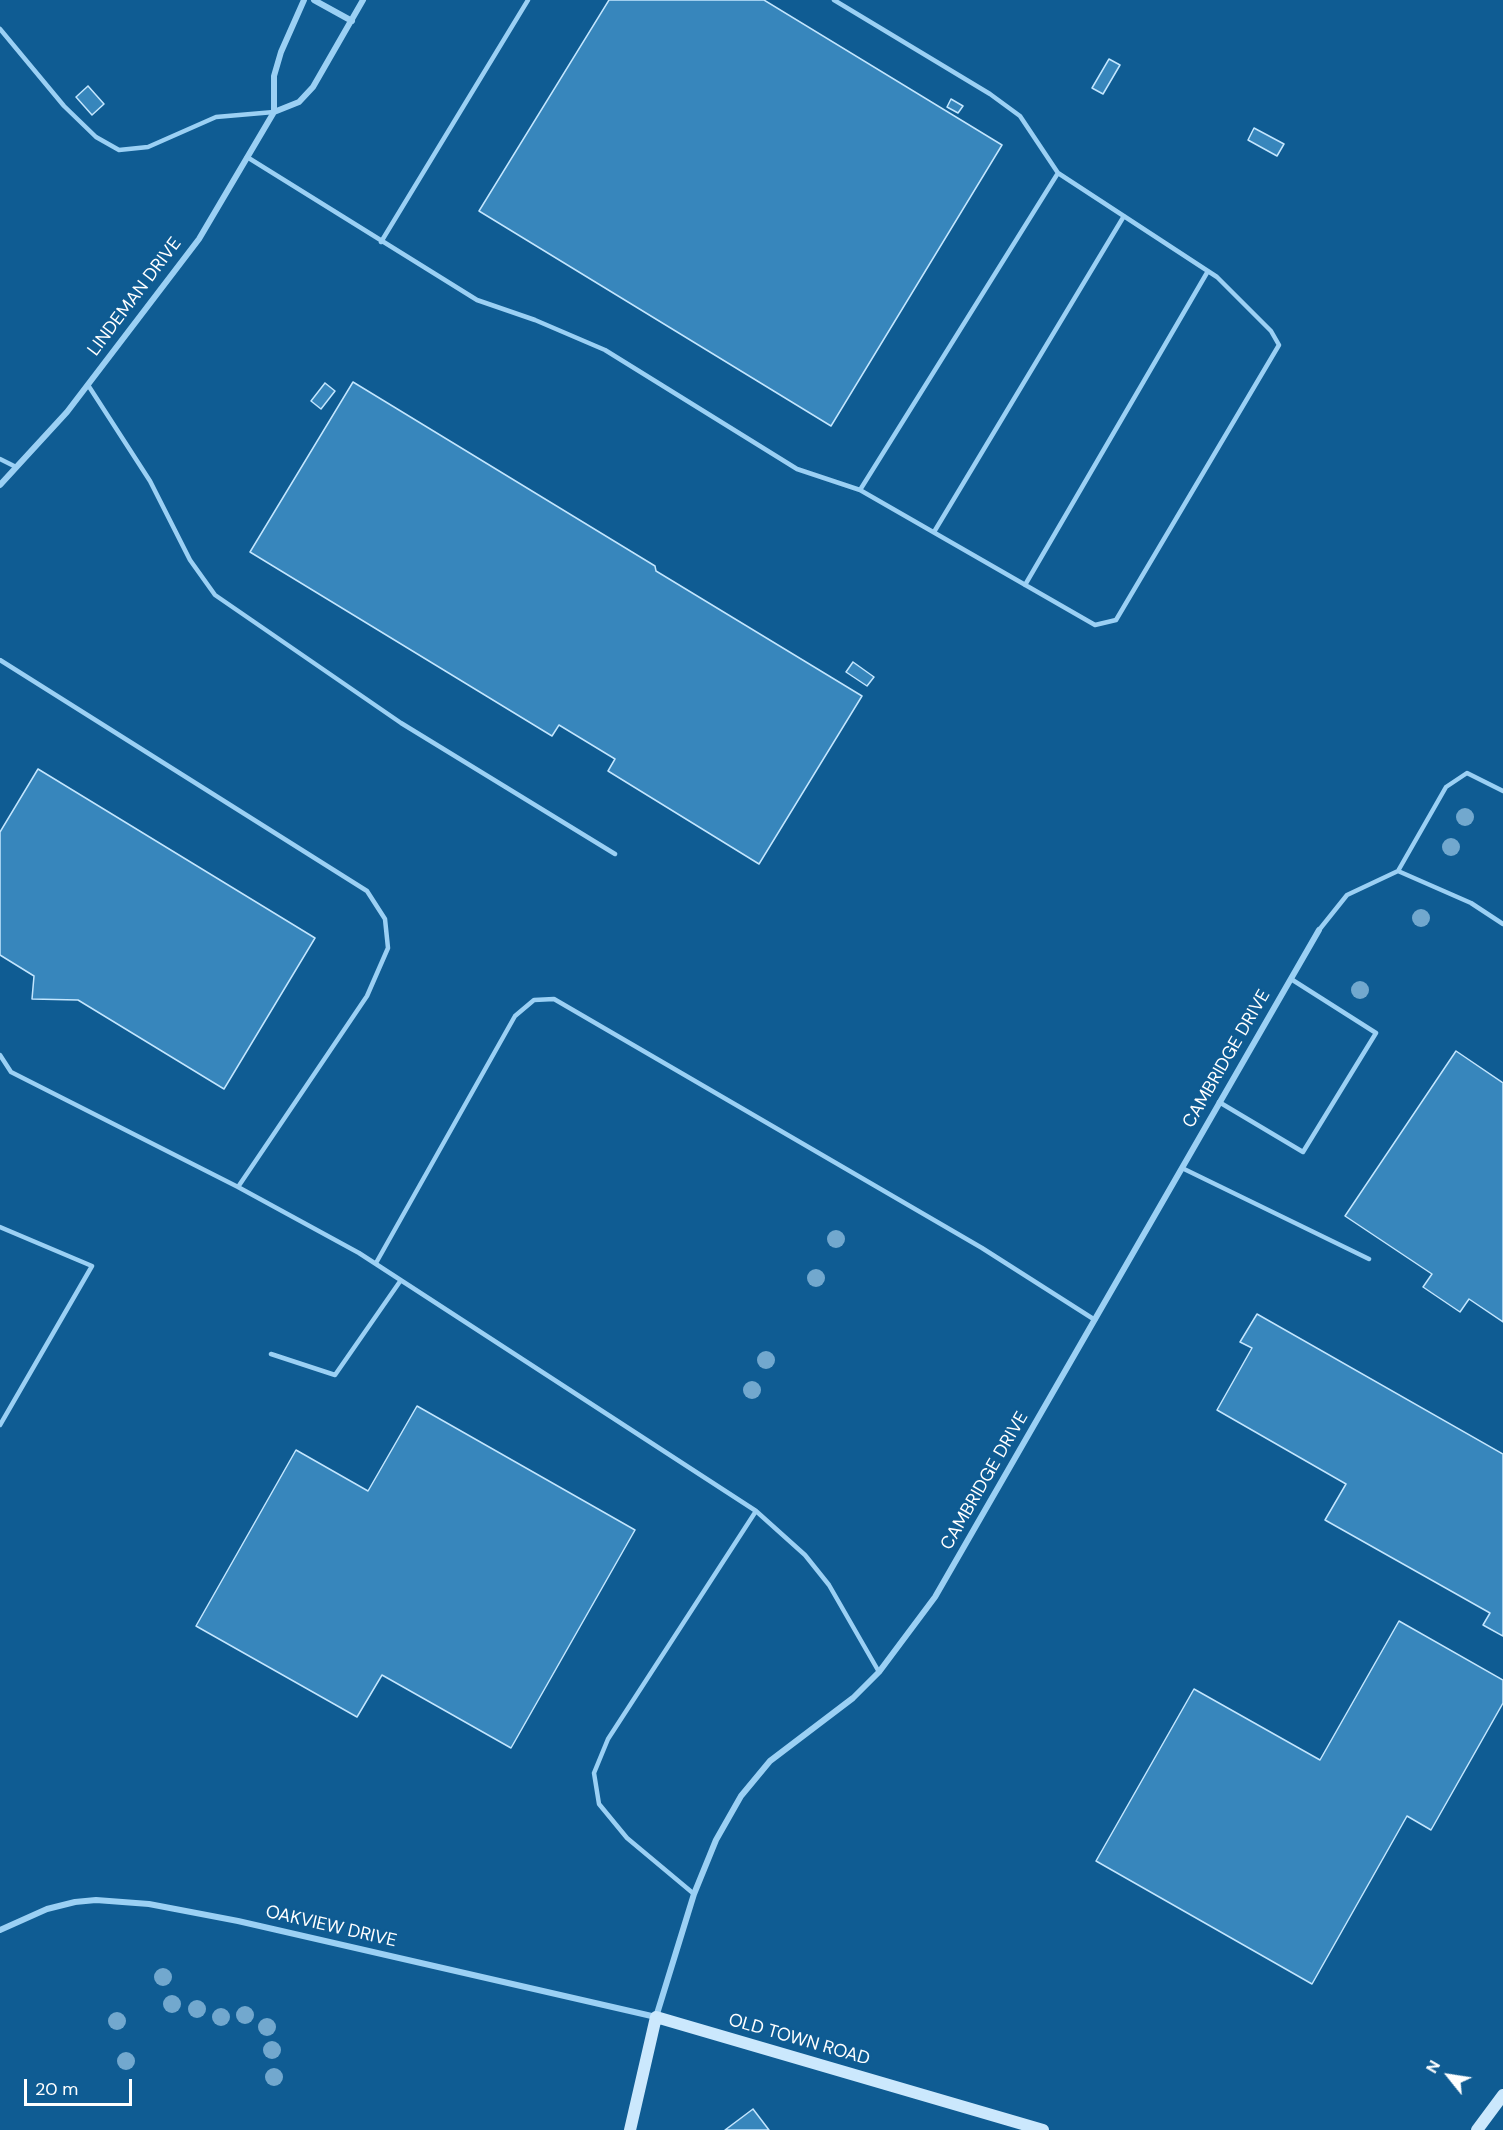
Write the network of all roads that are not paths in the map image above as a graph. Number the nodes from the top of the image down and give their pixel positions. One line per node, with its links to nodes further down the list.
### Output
1 (304, 0): 8 (street)
2 (314, 0): 6 (street)
3 (363, 0): 6 (street)
4 (528, 0): 12 (lane)
5 (834, 0): 10 (lane)
6 (352, 21): 8 (street)
7 (0, 29): 8 (lane)
8 (274, 112): 9 (street, LINDEMAN DRIVE)
9 (247, 157): 12 (lane); 14 (street, LINDEMAN DRIVE)
10 (1058, 173): 11 (lane); 18 (lane)
11 (1124, 216): 13 (lane); 19 (lane)
12 (381, 242): 18 (lane)
13 (1208, 271): 20 (lane); 20 (lane)
14 (88, 385): 16 (street, LINDEMAN DRIVE); 23 (lane)
15 (0, 459): 16 (lane)
16 (16, 467): 17 (street, LINDEMAN DRIVE)
17 (0, 485)
18 (860, 490): 19 (lane)
19 (934, 532): 20 (lane)
20 (1025, 585)
21 (0, 660): 31 (lane)
22 (1503, 791): 24 (lane)
23 (615, 854)
24 (1398, 871): 25 (lane); 26 (lane)
25 (1503, 924)
26 (1319, 930): 27 (street, CAMBRIDGE DRIVE)
27 (1291, 979): 29 (street, CAMBRIDGE DRIVE); 29 (lane)
28 (0, 1055): 31 (lane)
29 (1219, 1102): 30 (street, CAMBRIDGE DRIVE)
30 (1182, 1168): 33 (lane); 36 (street, CAMBRIDGE DRIVE)
31 (238, 1187): 34 (lane)
32 (0, 1227): 38 (lane)
33 (1369, 1259)
34 (376, 1263): 35 (lane); 36 (lane)
35 (401, 1280): 37 (lane); 39 (lane)
36 (1095, 1320): 40 (street, CAMBRIDGE DRIVE)
37 (271, 1354)
38 (0, 1425)
39 (756, 1511): 40 (lane); 41 (lane)
40 (879, 1672): 41 (street, CAMBRIDGE DRIVE)
41 (694, 1894): 43 (street, CAMBRIDGE DRIVE)
42 (0, 1930): 43 (street, OAKVIEW DRIVE)
43 (656, 2017): 45 (main road); 46 (main road, OLD TOWN ROAD)
44 (1503, 2095): 47 (main road)
45 (630, 2130)
46 (1043, 2130)
47 (1476, 2130)

